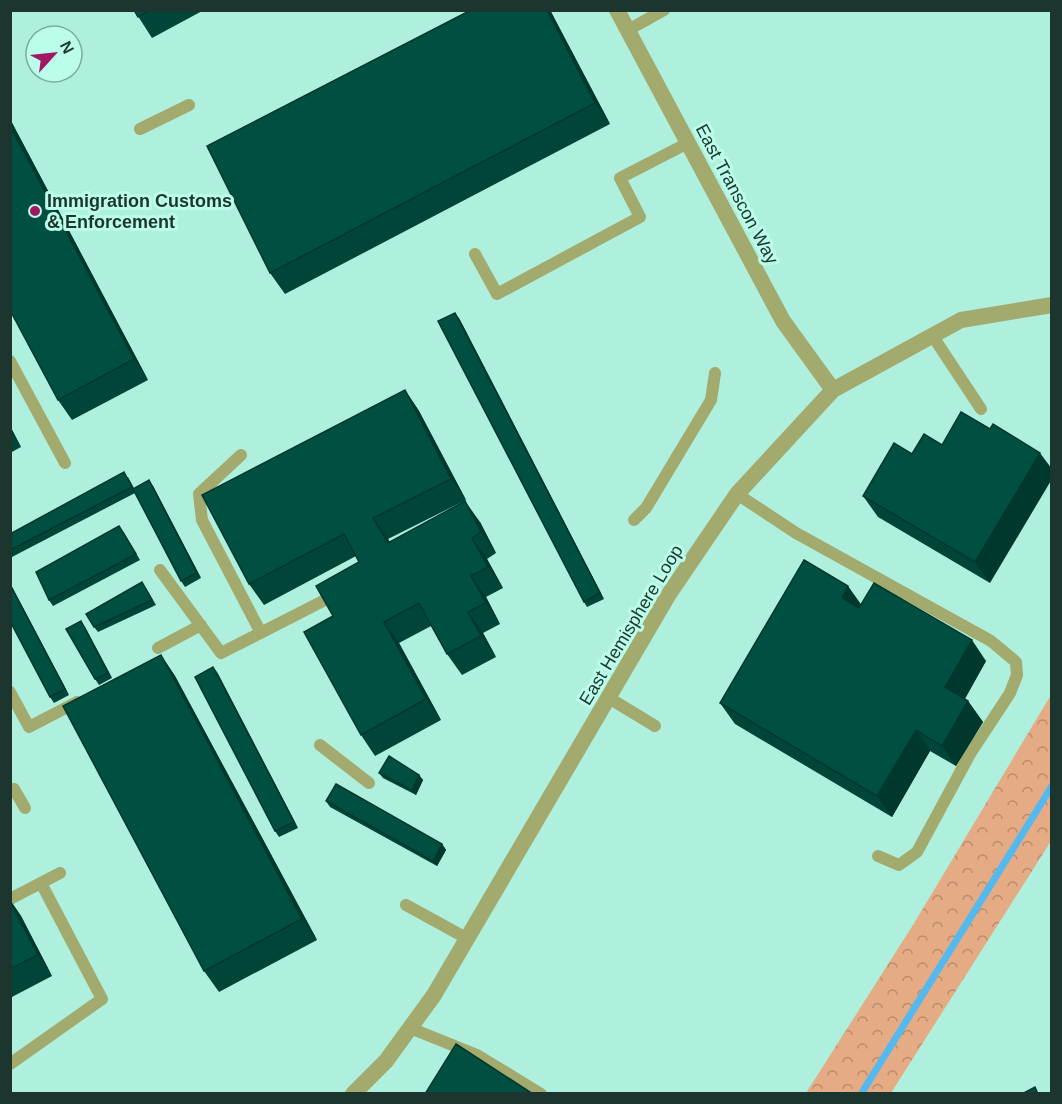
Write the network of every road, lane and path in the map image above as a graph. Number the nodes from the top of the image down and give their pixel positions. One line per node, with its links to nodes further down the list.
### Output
1 (617, 10): 3 (street, East Transcon Way)
2 (664, 10): 3 (lane)
3 (627, 30): 6 (street, East Transcon Way)
4 (189, 105): 5 (lane)
5 (140, 129)
6 (688, 143): 7 (lane); 12 (street, East Transcon Way)
7 (475, 254)
8 (1052, 305): 9 (street, East Hemisphere Loop)
9 (932, 335): 12 (street, East Hemisphere Loop); 13 (lane)
10 (10, 361): 15 (lane)
11 (715, 373): 17 (lane)
12 (832, 390): 16 (street, East Hemisphere Loop)
13 (981, 409)
14 (241, 455): 21 (lane)
15 (65, 463)
16 (736, 494): 24 (street, East Hemisphere Loop); 31 (lane)
17 (634, 520)
18 (160, 570): 20 (lane)
19 (323, 601): 21 (lane)
20 (201, 625): 21 (lane); 22 (lane)
21 (261, 633)
22 (158, 648)
23 (10, 692): 25 (lane)
24 (609, 698): 26 (lane); 36 (street, East Hemisphere Loop)
25 (83, 699)
26 (655, 726)
27 (320, 745): 28 (lane)
28 (369, 783)
29 (10, 789): 30 (lane)
30 (25, 808)
31 (878, 856)
32 (60, 873): 33 (lane)
33 (41, 883): 34 (lane); 38 (lane)
34 (10, 899)
35 (406, 905): 36 (lane)
36 (468, 939): 37 (street, East Hemisphere Loop)
37 (410, 1028): 39 (street, East Hemisphere Loop); 40 (lane)
38 (10, 1064)
39 (353, 1094)
40 (541, 1094)

